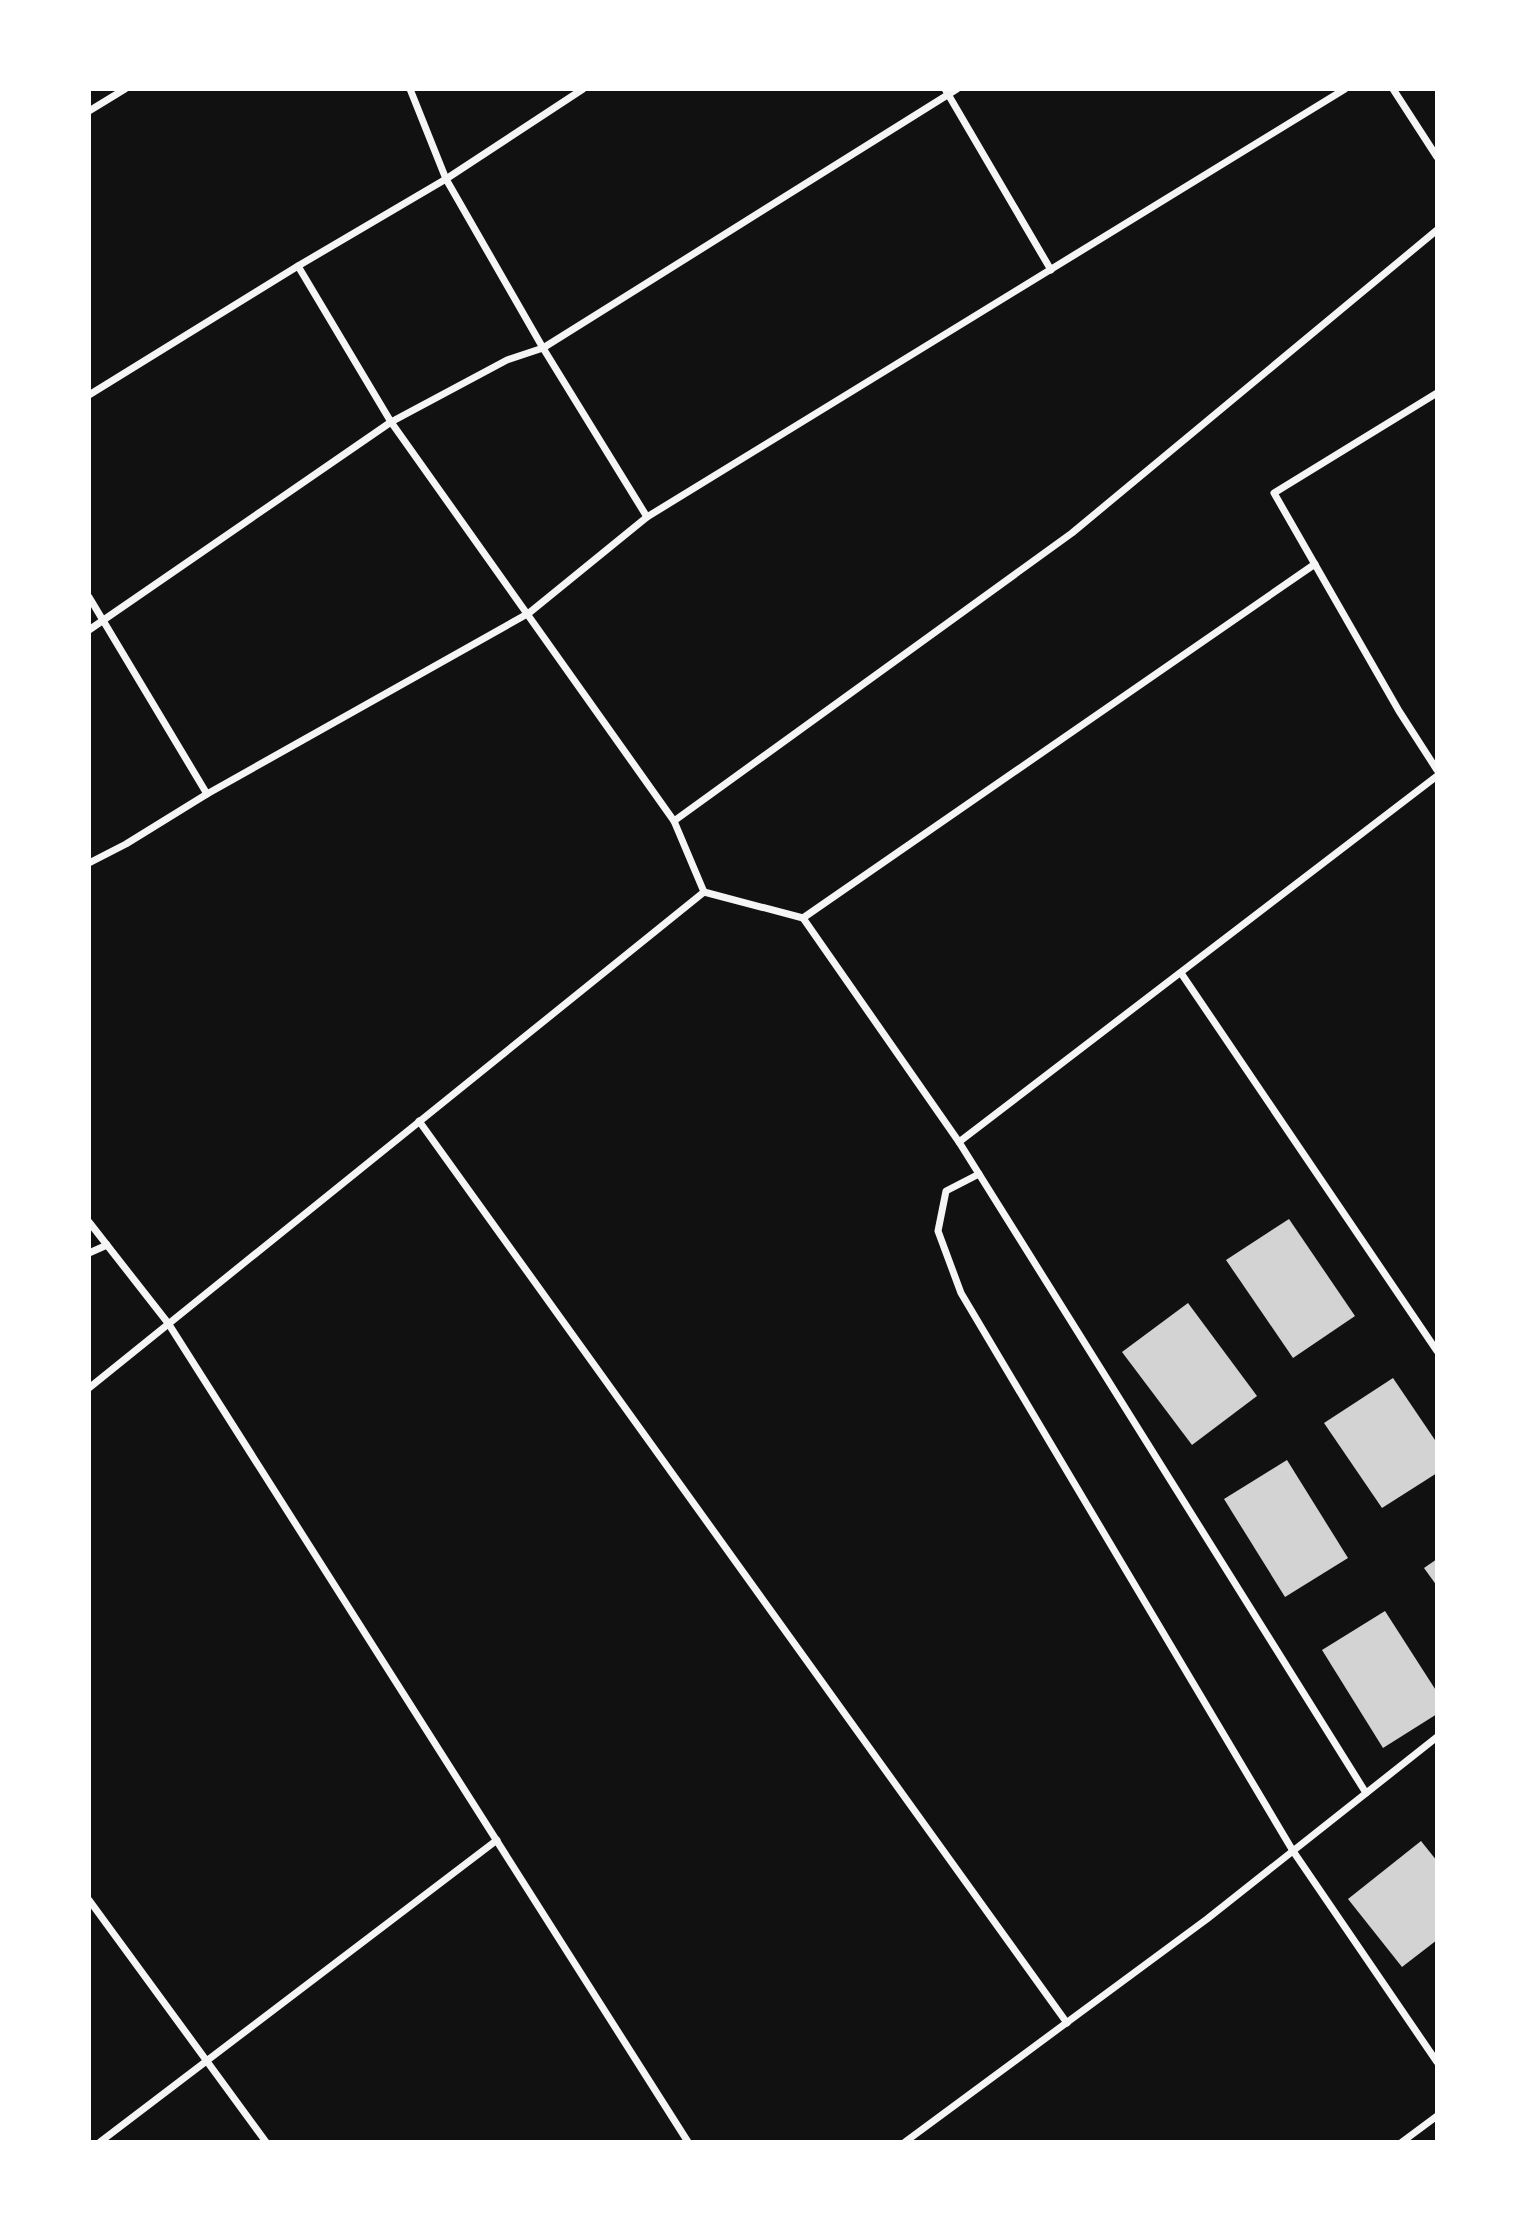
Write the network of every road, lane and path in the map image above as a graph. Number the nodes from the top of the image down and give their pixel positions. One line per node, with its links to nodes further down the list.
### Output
1 (125, 89): 8 (street)
2 (410, 89): 10 (street)
3 (583, 89): 10 (street)
4 (957, 89): 7 (street)
5 (1345, 89): 13 (street)
6 (1393, 89): 9 (street)
7 (946, 92): 13 (street); 14 (street)
8 (89, 111)
9 (1437, 158)
10 (446, 179): 12 (street); 14 (street)
11 (1437, 230): 27 (street)
12 (298, 266): 16 (street); 17 (street)
13 (1051, 270): 18 (street)
14 (543, 348): 17 (street); 18 (street)
15 (1437, 393): 19 (street)
16 (89, 395)
17 (391, 422): 21 (street); 22 (street)
18 (647, 517): 21 (street)
19 (1315, 564): 24 (street); 30 (street)
20 (89, 597): 22 (street)
21 (528, 614): 26 (street); 27 (street)
22 (103, 621): 23 (street); 26 (street)
23 (89, 630)
24 (1437, 770)
25 (1437, 776): 31 (street)
26 (207, 794): 28 (street)
27 (674, 821): 29 (street)
28 (89, 863)
29 (705, 892): 30 (street); 32 (street)
30 (803, 918): 33 (street)
31 (1181, 973): 33 (street); 39 (street)
32 (419, 1121): 38 (street); 46 (street)
33 (959, 1142): 34 (street)
34 (979, 1174): 42 (street); 44 (street)
35 (89, 1222): 36 (street)
36 (107, 1245): 37 (street); 38 (street)
37 (89, 1253)
38 (169, 1323): 40 (street); 43 (street)
39 (1437, 1351)
40 (89, 1388)
41 (1437, 1737): 42 (street)
42 (1366, 1793): 44 (street)
43 (497, 1840): 47 (street); 52 (street)
44 (1293, 1851): 46 (street); 48 (street)
45 (89, 1900): 47 (street)
46 (1067, 2023): 53 (street)
47 (207, 2061): 50 (street); 51 (street)
48 (1437, 2062)
49 (1437, 2116): 54 (street)
50 (100, 2142)
51 (266, 2142)
52 (688, 2142)
53 (905, 2142)
54 (1402, 2142)

